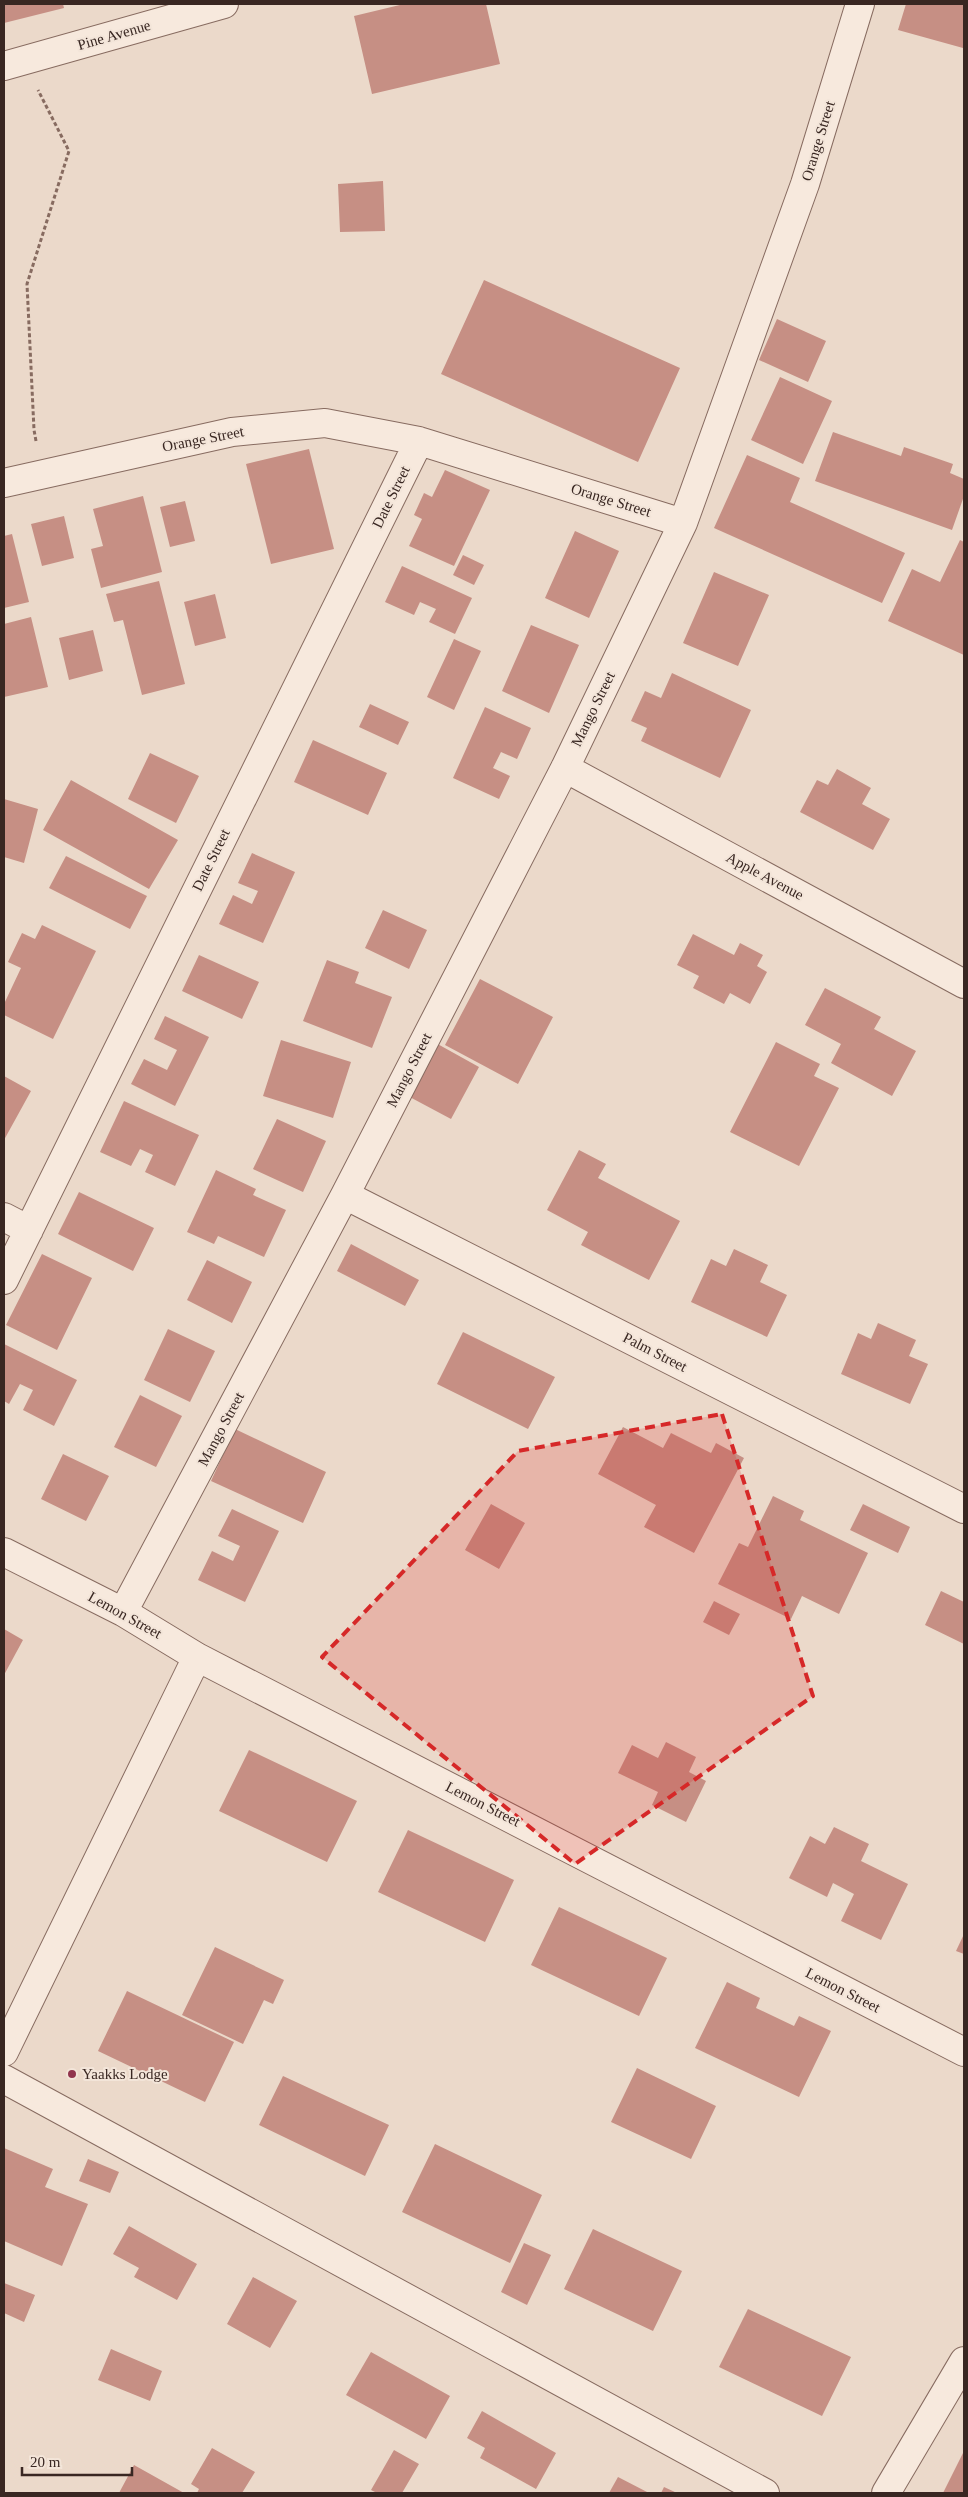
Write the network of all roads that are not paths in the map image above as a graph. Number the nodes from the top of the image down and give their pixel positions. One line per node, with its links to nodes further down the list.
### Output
1 (224, 4): 3 (street, Pine Avenue)
2 (860, 4): 6 (street, Orange Street)
3 (13, 63)
4 (419, 441): 5 (street, Orange Street); 6 (street, Orange Street); 11 (street, Date Street)
5 (4, 483)
6 (683, 523): 7 (street, Mango Street)
7 (565, 768): 8 (street, Apple Avenue); 9 (street, Mango Street)
8 (964, 984)
9 (345, 1195): 13 (street, Palm Street); 15 (street, Mango Street)
10 (4, 1217): 11 (street)
11 (29, 1230): 12 (street, Date Street)
12 (4, 1280)
13 (964, 1509)
14 (4, 1552): 15 (street, Lemon Street)
15 (124, 1612): 16 (street, Lemon Street)
16 (197, 1657): 17 (street); 18 (street, Lemon Street)
17 (4, 2052)
18 (964, 2052)
19 (4, 2079): 21 (street)
20 (964, 2361): 22 (street)
21 (765, 2493)
22 (886, 2493)

